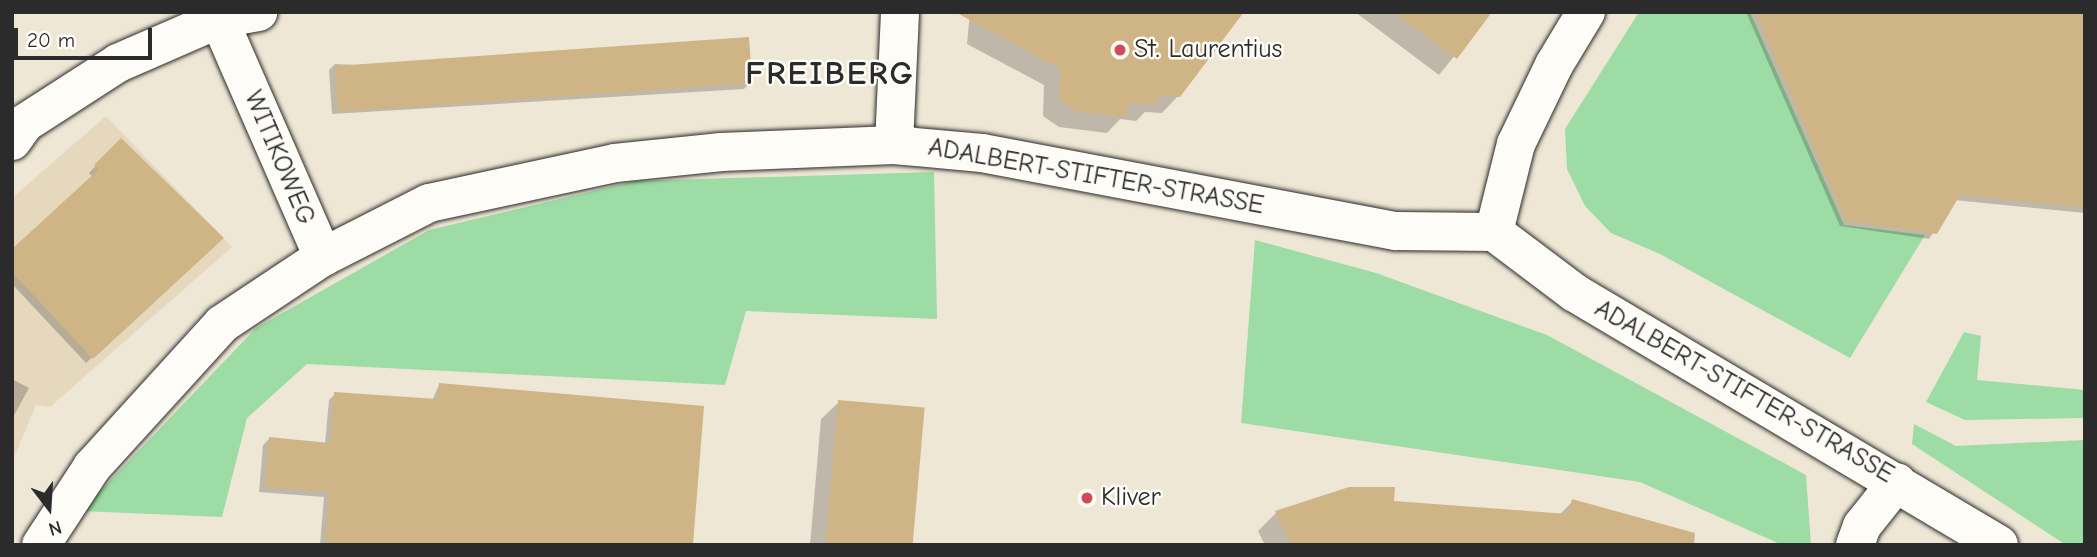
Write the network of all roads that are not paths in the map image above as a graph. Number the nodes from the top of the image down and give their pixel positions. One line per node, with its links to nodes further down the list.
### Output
1 (258, 12): 4 (street)
2 (900, 12): 6 (street)
3 (1586, 12): 7 (street)
4 (219, 19): 5 (street); 8 (street, WITIKOWEG)
5 (17, 122)
6 (894, 145): 7 (street, ADALBERT-STIFTER-STRASSE); 8 (street, ADALBERT-STIFTER-STRASSE)
7 (1494, 232): 9 (street, ADALBERT-STIFTER-STRASSE)
8 (323, 257): 10 (street, ADALBERT-STIFTER-STRASSE)
9 (1897, 482): 11 (street); 12 (street, ADALBERT-STIFTER-STRASSE)
10 (41, 545)
11 (1856, 545)
12 (1999, 545)

